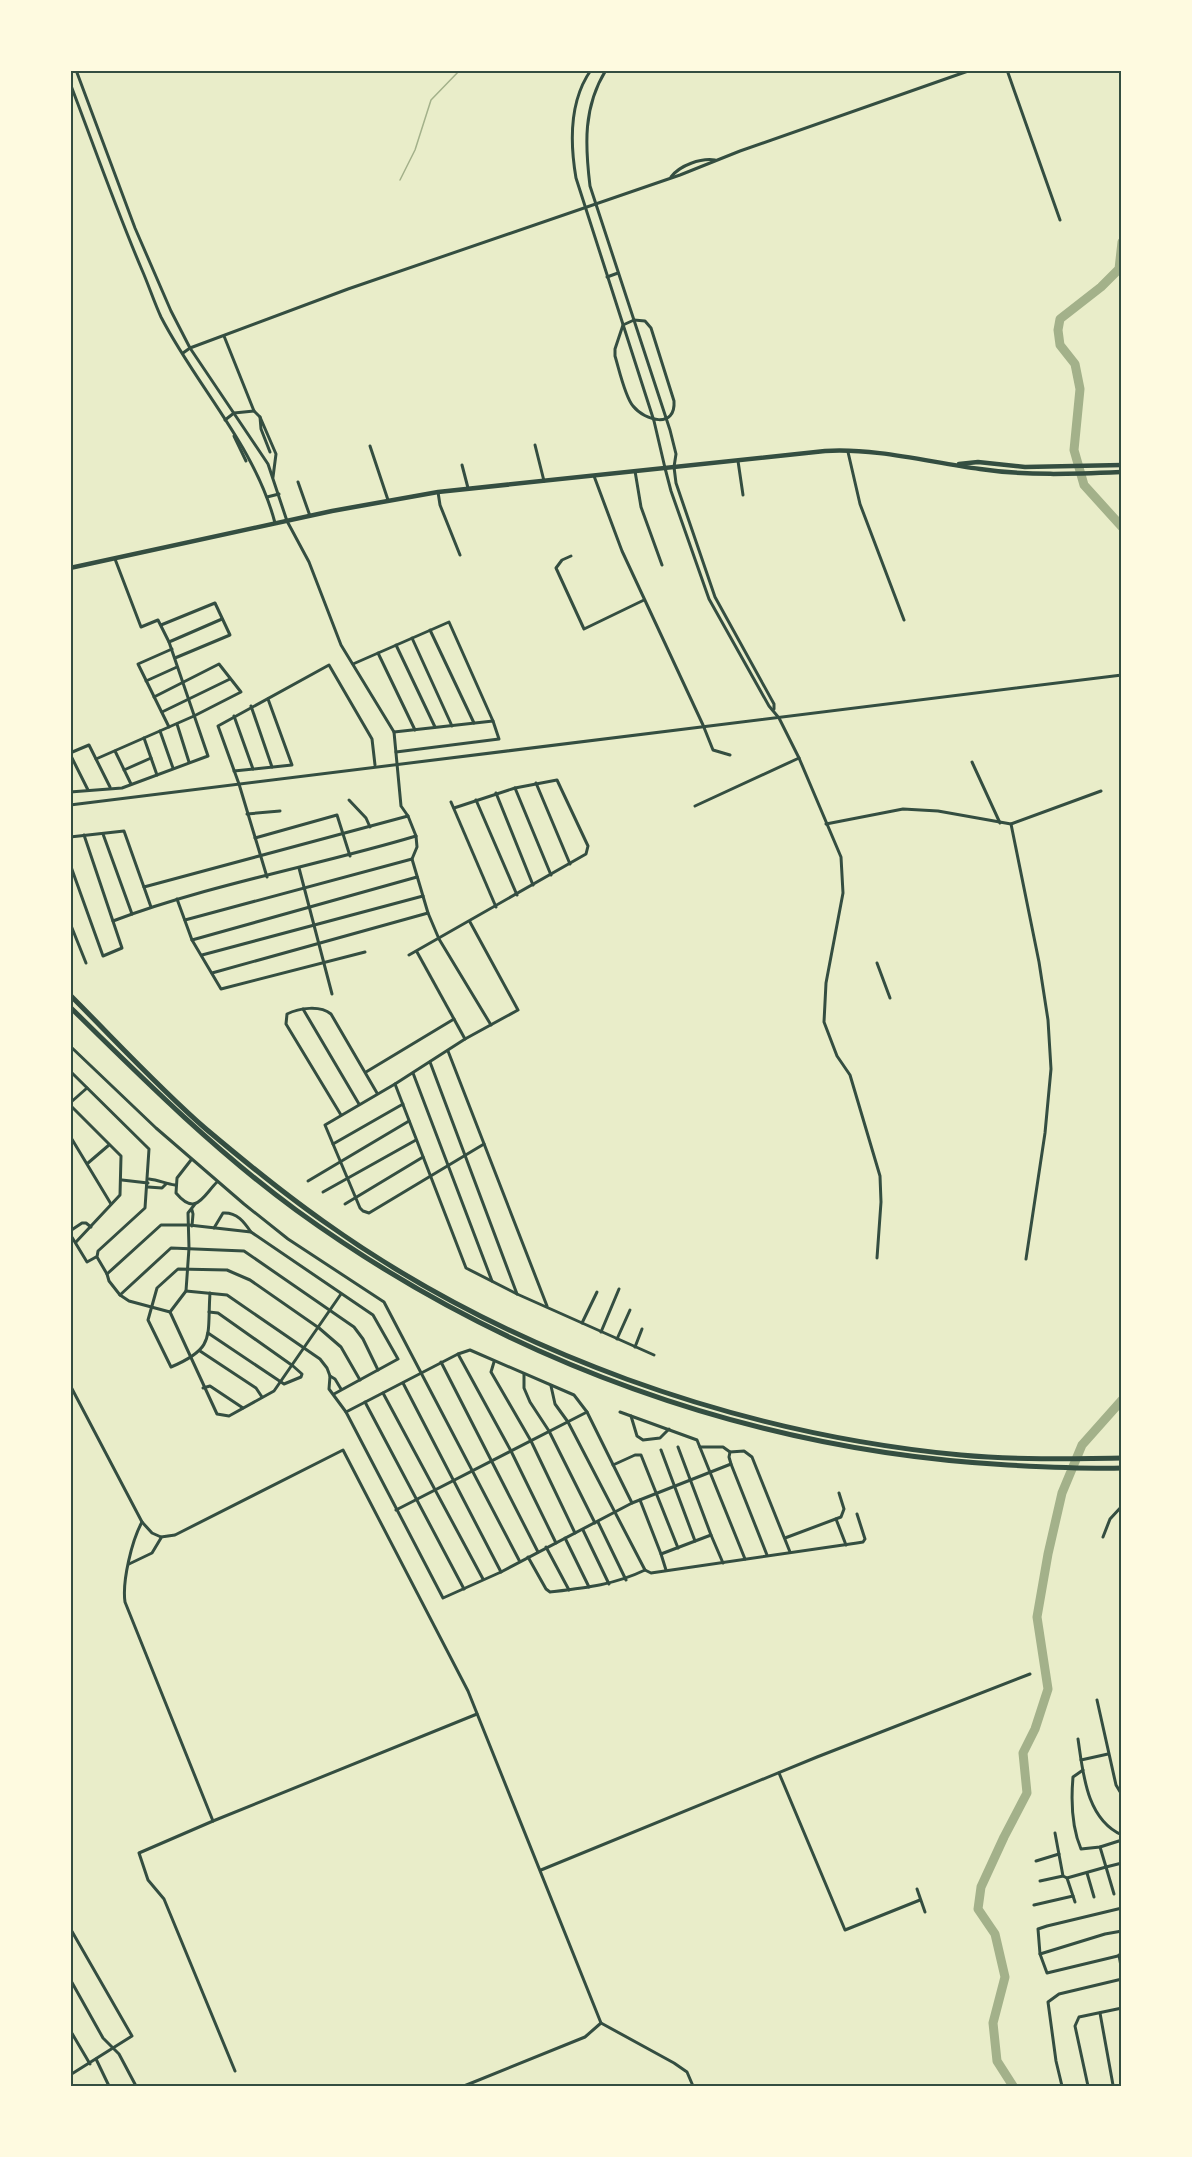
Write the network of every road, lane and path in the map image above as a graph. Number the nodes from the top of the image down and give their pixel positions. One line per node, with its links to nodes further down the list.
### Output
1 (76, 70): 10 (street)
2 (591, 70): 8 (street)
3 (606, 70): 7 (street)
4 (971, 70): 7 (street)
5 (1007, 70): 9 (street)
6 (70, 83): 11 (street)
7 (596, 202): 8 (street); 12 (street)
8 (584, 207): 13 (street); 16 (street)
9 (1060, 220)
10 (135, 228): 11 (street); 17 (street)
11 (125, 231): 18 (street)
12 (618, 273): 13 (street); 14 (street)
13 (607, 277): 15 (street)
14 (634, 320): 15 (street); 22 (street); 22 (street)
15 (623, 325): 24 (street); 24 (street)
16 (224, 336): 17 (street); 19 (street)
17 (190, 348): 18 (street); 20 (street)
18 (183, 353): 23 (street)
19 (254, 411): 20 (street); 21 (street)
20 (234, 413): 23 (street); 40 (street)
21 (260, 417): 29 (street); 40 (street)
22 (666, 418): 24 (street); 35 (street)
23 (224, 420): 25 (street)
24 (654, 421): 36 (street)
25 (232, 432): 30 (street); 47 (street)
26 (535, 445): 41 (street)
27 (370, 446): 48 (street)
28 (848, 450): 31 (highway); 32 (highway); 59 (street)
29 (270, 452)
30 (246, 461)
31 (738, 461): 35 (highway); 46 (street)
32 (953, 464): 34 (highway); 38 (highway)
33 (462, 465): 43 (street)
34 (1122, 465)
35 (674, 467): 36 (highway); 78 (street)
36 (665, 468): 37 (highway); 78 (street)
37 (635, 471): 39 (highway); 55 (street)
38 (1122, 472)
39 (594, 476): 41 (highway); 57 (street)
40 (273, 477): 45 (street)
41 (544, 481): 43 (highway)
42 (298, 482): 49 (street)
43 (468, 488): 44 (highway)
44 (438, 492): 48 (highway); 52 (street)
45 (279, 494): 47 (street); 50 (street)
46 (743, 495)
47 (266, 497): 51 (street)
48 (388, 500): 49 (highway)
49 (310, 516): 50 (highway)
50 (287, 521): 51 (highway); 68 (street)
51 (275, 524): 54 (highway)
52 (460, 555)
53 (571, 556): 57 (street)
54 (116, 559): 56 (highway); 60 (street)
55 (663, 565)
56 (70, 568)
57 (644, 600): 86 (street)
58 (222, 619): 60 (street); 63 (street); 67 (street)
59 (904, 620)
60 (161, 625): 63 (street)
61 (430, 630): 62 (street); 83 (street); 85 (street)
62 (412, 638): 64 (street); 87 (street)
63 (169, 642): 65 (street)
64 (396, 645): 66 (street); 89 (street)
65 (172, 649): 67 (street); 72 (street)
66 (378, 653): 68 (street); 90 (street)
67 (175, 658): 69 (street)
68 (353, 664): 92 (street)
69 (178, 667): 72 (street); 73 (street)
70 (1122, 675): 82 (street)
71 (230, 679): 73 (street); 76 (street); 80 (street)
72 (146, 681): 74 (street)
73 (183, 683): 74 (street); 76 (street)
74 (154, 697): 79 (street)
75 (268, 699): 77 (street); 104 (street); 105 (street)
76 (189, 700): 79 (street); 80 (street)
77 (251, 706): 81 (street); 105 (street)
78 (774, 709): 82 (street)
79 (162, 712): 88 (street)
80 (194, 716): 84 (street); 101 (street)
81 (234, 716): 107 (street); 109 (street)
82 (779, 718): 86 (street); 99 (street)
83 (493, 721): 85 (street); 95 (street)
84 (177, 723): 88 (street); 101 (street)
85 (474, 723): 87 (street)
86 (703, 725): 97 (street); 103 (street)
87 (452, 726): 89 (street)
88 (169, 727): 91 (street)
89 (435, 728): 90 (street)
90 (415, 730): 92 (street)
91 (160, 731): 93 (street); 106 (street)
92 (394, 732): 95 (street)
93 (144, 738): 94 (street); 98 (street)
94 (115, 751): 100 (street); 108 (street)
95 (396, 752): 103 (street)
96 (70, 753): 100 (street); 116 (street)
97 (730, 755)
98 (151, 758): 108 (street); 110 (street)
99 (799, 758): 124 (street); 130 (street)
100 (96, 759): 114 (street)
101 (190, 762): 106 (street)
102 (972, 762): 129 (street)
103 (397, 764): 104 (street); 128 (street)
104 (375, 766): 113 (street)
105 (273, 767): 107 (street)
106 (173, 768): 110 (street)
107 (253, 769): 109 (street)
108 (124, 770): 112 (street)
109 (234, 771): 113 (street)
110 (157, 775): 112 (street)
111 (536, 783): 115 (street); 143 (street); 143 (street)
112 (131, 784): 114 (street)
113 (239, 784): 123 (street); 127 (street)
114 (110, 787): 116 (street)
115 (515, 788): 119 (street); 145 (street)
116 (88, 790): 118 (street)
117 (1101, 791): 131 (street)
118 (70, 792)
119 (496, 794): 121 (street); 148 (street)
120 (349, 800): 132 (street)
121 (476, 800): 125 (street); 151 (street)
122 (451, 802): 125 (street)
123 (70, 805)
124 (695, 806)
125 (454, 808): 156 (street)
126 (280, 811): 127 (street)
127 (247, 814): 138 (street)
128 (408, 816): 132 (street); 136 (street)
129 (1000, 823): 130 (street); 131 (street)
130 (826, 824): 229 (street)
131 (1011, 824): 230 (street)
132 (370, 827): 134 (street)
133 (103, 833): 135 (street); 149 (street); 157 (street)
134 (345, 834): 138 (street); 139 (street); 140 (street)
135 (84, 836): 137 (street); 160 (street)
136 (416, 836): 140 (street); 141 (street)
137 (70, 837)
138 (255, 838): 139 (street)
139 (260, 856): 146 (street); 149 (street)
140 (350, 856): 144 (street)
141 (412, 859): 147 (street); 150 (street)
142 (70, 864): 160 (street)
143 (570, 864): 145 (street)
144 (299, 868): 146 (street); 150 (street)
145 (551, 875): 148 (street)
146 (267, 877): 153 (street)
147 (417, 877): 152 (street); 154 (street)
148 (533, 885): 151 (street)
149 (144, 887): 155 (street)
150 (304, 888): 154 (street); 159 (street)
151 (517, 895): 156 (street)
152 (423, 896): 158 (street); 163 (street)
153 (177, 898): 155 (street); 159 (street)
154 (309, 905): 163 (street); 165 (street)
155 (151, 907): 157 (street)
156 (496, 907): 161 (street)
157 (132, 914): 160 (street)
158 (428, 914): 164 (street); 166 (street)
159 (184, 920): 165 (street)
160 (113, 921)
161 (470, 922): 164 (street); 181 (street)
162 (70, 923): 172 (street)
163 (315, 925): 166 (street); 169 (street)
164 (439, 939): 168 (street); 181 (street)
165 (192, 940): 169 (street)
166 (320, 944): 171 (street); 174 (street)
167 (366, 952): 171 (street)
168 (417, 952): 170 (street); 180 (street)
169 (202, 955): 174 (street)
170 (409, 955)
171 (325, 962): 174 (street); 175 (street)
172 (86, 963)
173 (876, 963): 177 (street)
174 (212, 973)
175 (332, 994)
176 (70, 995): 291 (highway)
177 (890, 998)
178 (70, 1007): 295 (highway)
179 (303, 1009): 187 (street); 193 (street); 195 (street)
180 (454, 1019): 182 (street); 187 (street)
181 (490, 1025): 182 (street)
182 (465, 1039): 184 (street)
183 (70, 1046): 204 (street)
184 (448, 1051): 185 (street); 200 (street)
185 (430, 1062): 188 (street); 202 (street)
186 (70, 1071): 190 (street)
187 (365, 1073): 191 (street)
188 (412, 1073): 189 (street); 207 (street)
189 (395, 1084): 191 (street); 194 (street)
190 (88, 1088): 192 (street); 213 (street)
191 (377, 1093): 193 (street)
192 (70, 1104): 201 (street)
193 (359, 1104): 195 (street)
194 (403, 1104): 196 (street); 199 (street)
195 (341, 1115): 199 (street)
196 (409, 1121): 198 (street); 205 (street)
197 (70, 1136): 206 (street)
198 (417, 1139): 203 (street); 209 (street)
199 (333, 1143): 205 (street)
200 (484, 1144): 202 (street); 242 (street)
201 (109, 1145): 206 (street); 210 (street)
202 (465, 1156): 207 (street); 240 (street)
203 (423, 1157): 208 (street); 217 (street)
204 (191, 1160): 212 (street); 215 (street)
205 (340, 1162): 209 (street); 211 (street)
206 (87, 1164): 218 (street)
207 (448, 1166): 208 (street); 233 (street)
208 (431, 1177): 217 (street); 233 (street)
209 (347, 1178): 216 (street); 217 (street)
210 (122, 1180): 213 (street); 218 (street)
211 (308, 1181)
212 (218, 1182): 219 (street); 263 (street)
213 (148, 1183): 214 (street); 214 (street); 228 (street)
214 (166, 1184): 215 (street)
215 (175, 1185): 219 (street)
216 (323, 1192)
217 (356, 1197): 220 (street)
218 (111, 1204): 222 (street)
219 (195, 1204): 221 (street)
220 (345, 1204)
221 (191, 1226): 223 (street); 227 (street); 232 (street)
222 (91, 1227): 224 (street); 226 (street)
223 (214, 1228): 225 (street); 225 (street)
224 (70, 1232): 226 (street)
225 (251, 1232): 239 (street)
226 (76, 1242): 228 (street)
227 (189, 1248): 231 (street); 238 (street); 244 (street)
228 (96, 1257): 232 (street)
229 (877, 1258)
230 (1026, 1259)
231 (188, 1269): 235 (street); 241 (street); 248 (street)
232 (107, 1274): 238 (street)
233 (492, 1282): 240 (street)
234 (619, 1289): 250 (street)
235 (186, 1291): 237 (street); 245 (street)
236 (597, 1292): 247 (street)
237 (210, 1293): 246 (street); 253 (street)
238 (120, 1294): 241 (street)
239 (341, 1294): 244 (street); 262 (street)
240 (517, 1294): 242 (street)
241 (151, 1307): 245 (street); 258 (street)
242 (548, 1308): 247 (street)
243 (630, 1310): 252 (street)
244 (330, 1311): 248 (street); 262 (street)
245 (170, 1312): 258 (street)
246 (208, 1312): 251 (street); 261 (street)
247 (582, 1323): 250 (street)
248 (319, 1328): 253 (street); 266 (street)
249 (642, 1329): 254 (street)
250 (601, 1332): 252 (street)
251 (208, 1333): 255 (street); 267 (street)
252 (617, 1339): 254 (street)
253 (305, 1347): 261 (street); 265 (street)
254 (635, 1347): 257 (street)
255 (200, 1351): 258 (street); 275 (street)
256 (458, 1354): 259 (street); 260 (street); 289 (street)
257 (654, 1355)
258 (190, 1359): 271 (street)
259 (494, 1361): 264 (street); 285 (street)
260 (441, 1362): 263 (street); 292 (street)
261 (293, 1366): 267 (street); 267 (street)
262 (378, 1370): 266 (street)
263 (421, 1373): 268 (street); 296 (street)
264 (524, 1374): 270 (street); 284 (street)
265 (330, 1376): 272 (street); 274 (street)
266 (360, 1380): 272 (street)
267 (282, 1381): 275 (street)
268 (403, 1383): 273 (street); 299 (street)
269 (70, 1385): 312 (street)
270 (551, 1386): 279 (street); 282 (street)
271 (203, 1388): 277 (street); 277 (street)
272 (340, 1389): 274 (street)
273 (383, 1393): 276 (street); 301 (street)
274 (334, 1394): 278 (street)
275 (262, 1397): 277 (street)
276 (365, 1402): 278 (street); 304 (street)
277 (243, 1408)
278 (346, 1412): 308 (street)
279 (587, 1412): 282 (street); 294 (street)
280 (620, 1413): 281 (street)
281 (631, 1416): 283 (street); 283 (street)
282 (568, 1422): 284 (street); 309 (street)
283 (670, 1429): 287 (street)
284 (549, 1431): 285 (street); 313 (street)
285 (531, 1441): 289 (street); 315 (street)
286 (678, 1447): 298 (street)
287 (700, 1447): 290 (street); 297 (street)
288 (661, 1450): 300 (street)
289 (511, 1451): 292 (street); 322 (street)
290 (730, 1452): 293 (street); 320 (street)
291 (1122, 1458)
292 (491, 1461): 296 (street); 326 (street)
293 (731, 1464): 297 (street); 329 (street)
294 (613, 1465): 302 (street); 306 (street)
295 (1122, 1468)
296 (473, 1472): 299 (street); 332 (street)
297 (710, 1472): 298 (street); 331 (street)
298 (691, 1479): 300 (street); 316 (street)
299 (453, 1481): 301 (street); 337 (street)
300 (674, 1486): 302 (street); 321 (street)
301 (435, 1490): 304 (street); 338 (street)
302 (657, 1493): 305 (street); 325 (street)
303 (839, 1493): 311 (street)
304 (417, 1499): 308 (street); 342 (street)
305 (640, 1500): 306 (street); 328 (street)
306 (632, 1503): 309 (street)
307 (1122, 1506): 318 (street)
308 (396, 1510): 342 (street)
309 (615, 1513): 313 (street); 335 (street)
310 (857, 1514): 323 (street)
311 (836, 1519): 320 (street); 323 (street)
312 (142, 1522): 317 (street); 334 (street)
313 (597, 1523): 314 (street); 339 (street)
314 (583, 1530): 315 (street); 340 (street)
315 (575, 1533): 319 (street)
316 (711, 1535): 321 (street); 333 (street)
317 (161, 1537): 334 (street); 346 (street)
318 (1102, 1537)
319 (565, 1538): 322 (street); 341 (street)
320 (784, 1538): 327 (street)
321 (695, 1541): 325 (street)
322 (556, 1543): 324 (street)
323 (846, 1545): 327 (street)
324 (546, 1548): 326 (street); 343 (street)
325 (678, 1548): 328 (street)
326 (538, 1552): 330 (street)
327 (790, 1553): 329 (street)
328 (661, 1554): 336 (street)
329 (767, 1555): 331 (street)
330 (528, 1557): 332 (street); 343 (street)
331 (745, 1559): 333 (street)
332 (519, 1561): 337 (street)
333 (723, 1563): 336 (street)
334 (129, 1564): 353 (street)
335 (645, 1570): 336 (street); 339 (street)
336 (666, 1570)
337 (501, 1572): 338 (street)
338 (483, 1580): 342 (street)
339 (626, 1580): 340 (street)
340 (609, 1584): 341 (street)
341 (589, 1587): 343 (street)
342 (464, 1588)
343 (569, 1590)
344 (1030, 1674): 351 (street)
345 (1097, 1700): 348 (street)
346 (477, 1714): 353 (street); 362 (street)
347 (1078, 1739): 349 (street)
348 (1108, 1754): 349 (street); 352 (street)
349 (1081, 1760): 350 (street)
350 (1083, 1770): 355 (street); 357 (street)
351 (779, 1773): 362 (street); 370 (street)
352 (1122, 1795)
353 (213, 1821): 389 (street)
354 (1055, 1833): 358 (street)
355 (1122, 1834)
356 (1122, 1839): 357 (street)
357 (1100, 1847): 361 (street)
358 (1059, 1854): 359 (street); 364 (street)
359 (1036, 1860)
360 (1122, 1863): 361 (street)
361 (1106, 1867): 363 (street); 367 (street)
362 (541, 1870): 384 (street)
363 (1087, 1873): 364 (street); 369 (street)
364 (1065, 1877): 365 (street); 368 (street)
365 (1040, 1881)
366 (917, 1889): 370 (street)
367 (1114, 1894)
368 (1073, 1896): 371 (street); 372 (street)
369 (1094, 1897)
370 (920, 1900): 374 (street)
371 (1075, 1902)
372 (1034, 1905)
373 (1122, 1908): 377 (street)
374 (925, 1912)
375 (70, 1928): 386 (street)
376 (1122, 1931): 377 (street)
377 (1040, 1954): 378 (street)
378 (1120, 1955): 379 (street)
379 (1122, 1972)
380 (70, 1979): 386 (street)
381 (1122, 1979): 395 (street)
382 (1122, 2008): 383 (street)
383 (1100, 2013): 396 (street); 397 (street)
384 (601, 2023): 393 (street); 394 (street)
385 (70, 2030): 388 (street)
386 (113, 2048): 387 (street); 392 (street)
387 (96, 2059): 388 (street); 391 (street)
388 (90, 2064): 390 (street)
389 (235, 2071)
390 (71, 2075)
391 (109, 2086)
392 (136, 2086)
393 (464, 2086)
394 (693, 2086)
395 (1062, 2086)
396 (1088, 2086)
397 (1107, 2086)

